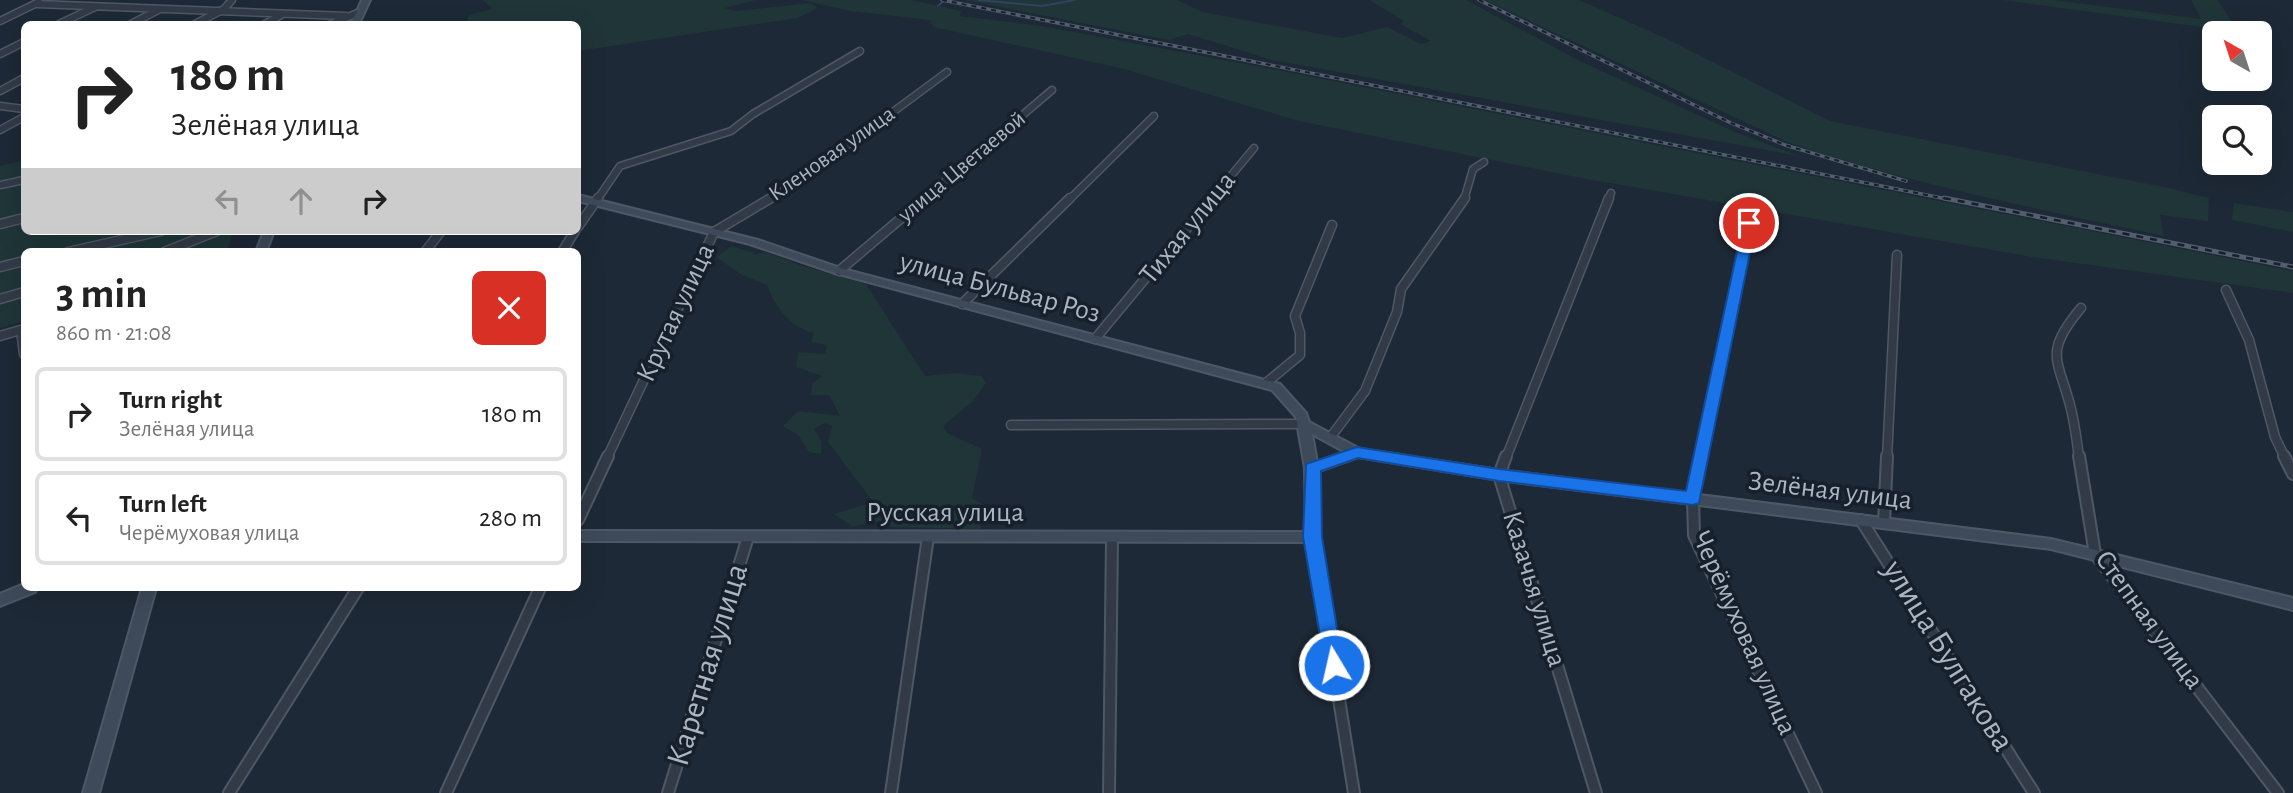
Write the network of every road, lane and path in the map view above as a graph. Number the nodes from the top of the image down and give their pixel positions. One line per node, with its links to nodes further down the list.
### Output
1 (109, 0): 5 (street)
2 (232, 0): 7 (street)
3 (366, 0): 8 (street)
4 (39, 2): 5 (street); 11 (street)
5 (99, 5): 6 (street); 12 (street)
6 (163, 8): 7 (street); 13 (street)
7 (224, 9): 9 (street); 14 (street)
8 (360, 12): 10 (street); 17 (street)
9 (283, 14): 10 (street); 15 (street)
10 (346, 16): 16 (street)
11 (0, 21)
12 (65, 21)
13 (137, 21)
14 (201, 21)
15 (270, 21)
16 (337, 21)
17 (356, 21)
18 (21, 44): 20 (street)
19 (860, 51): 36 (street)
20 (0, 54)
21 (947, 72): 42 (street, Кленовая улица)
22 (21, 80): 23 (street)
23 (0, 90)
24 (1052, 90): 50 (street, улица Цветаевой)
25 (0, 106): 26 (street)
26 (21, 109)
27 (1154, 116): 54 (street)
28 (21, 119): 29 (street)
29 (0, 130)
30 (1254, 148): 58 (street, Тихая улица)
31 (1484, 162): 62 (street)
32 (21, 181): 33 (street)
33 (0, 185)
34 (1611, 193): 66 (street, Казачья улица)
35 (581, 199): 36 (street, Крутая улица)
36 (593, 201): 38 (street); 42 (street, Крутая улица)
37 (21, 219): 40 (street)
38 (581, 221)
39 (1749, 223): 67 (street, Черёмуховая улица)
40 (0, 224)
41 (1332, 225): 59 (street)
42 (714, 232): 50 (street, улица Бульвар Роз); 68 (street, Крутая улица)
43 (142, 235): 45 (street)
44 (207, 235): 46 (street)
45 (86, 248)
46 (174, 248)
47 (1897, 255): 70 (street, улица Булгакова)
48 (21, 262): 49 (street)
49 (0, 267)
50 (839, 271): 54 (street, улица Бульвар Роз)
51 (2226, 290): 65 (street)
52 (21, 293): 53 (street)
53 (0, 299)
54 (962, 304): 58 (street, улица Бульвар Роз)
55 (2081, 308): 76 (street, Степная улица)
56 (21, 330): 57 (street)
57 (0, 336)
58 (1096, 339): 59 (street, улица Бульвар Роз)
59 (1271, 385): 60 (street)
60 (1303, 424): 61 (street); 62 (street, Зелёная улица); 64 (street)
61 (1011, 425)
62 (1330, 438): 63 (street, Зелёная улица)
63 (1357, 453): 64 (street, Зелёная улица); 66 (street, Зелёная улица)
64 (1312, 468): 74 (street)
65 (2293, 474)
66 (1499, 475): 67 (street, Зелёная улица); 90 (street, Казачья улица)
67 (1693, 498): 69 (street, Зелёная улица); 91 (street, Черёмуховая улица)
68 (581, 514)
69 (1861, 520): 70 (street, Зелёная улица); 92 (street, улица Булгакова)
70 (1884, 523): 76 (street, Зелёная улица)
71 (581, 536): 72 (street, Русская улица)
72 (748, 537): 73 (street, Русская улица); 86 (street, Каретная улица)
73 (928, 537): 75 (street, Русская улица); 87 (street)
74 (1312, 537): 75 (street, Русская улица); 89 (street)
75 (1112, 538): 88 (street)
76 (2095, 554): 82 (street, Зелёная улица); 93 (street, Степная улица)
77 (22, 591): 81 (street)
78 (148, 591): 83 (street)
79 (356, 591): 84 (street)
80 (539, 591): 85 (street)
81 (0, 600)
82 (2293, 604)
83 (91, 793)
84 (229, 793)
85 (446, 793)
86 (668, 793)
87 (891, 793)
88 (1109, 793)
89 (1354, 793)
90 (1595, 793)
91 (1815, 793)
92 (2034, 793)
93 (2278, 793)

